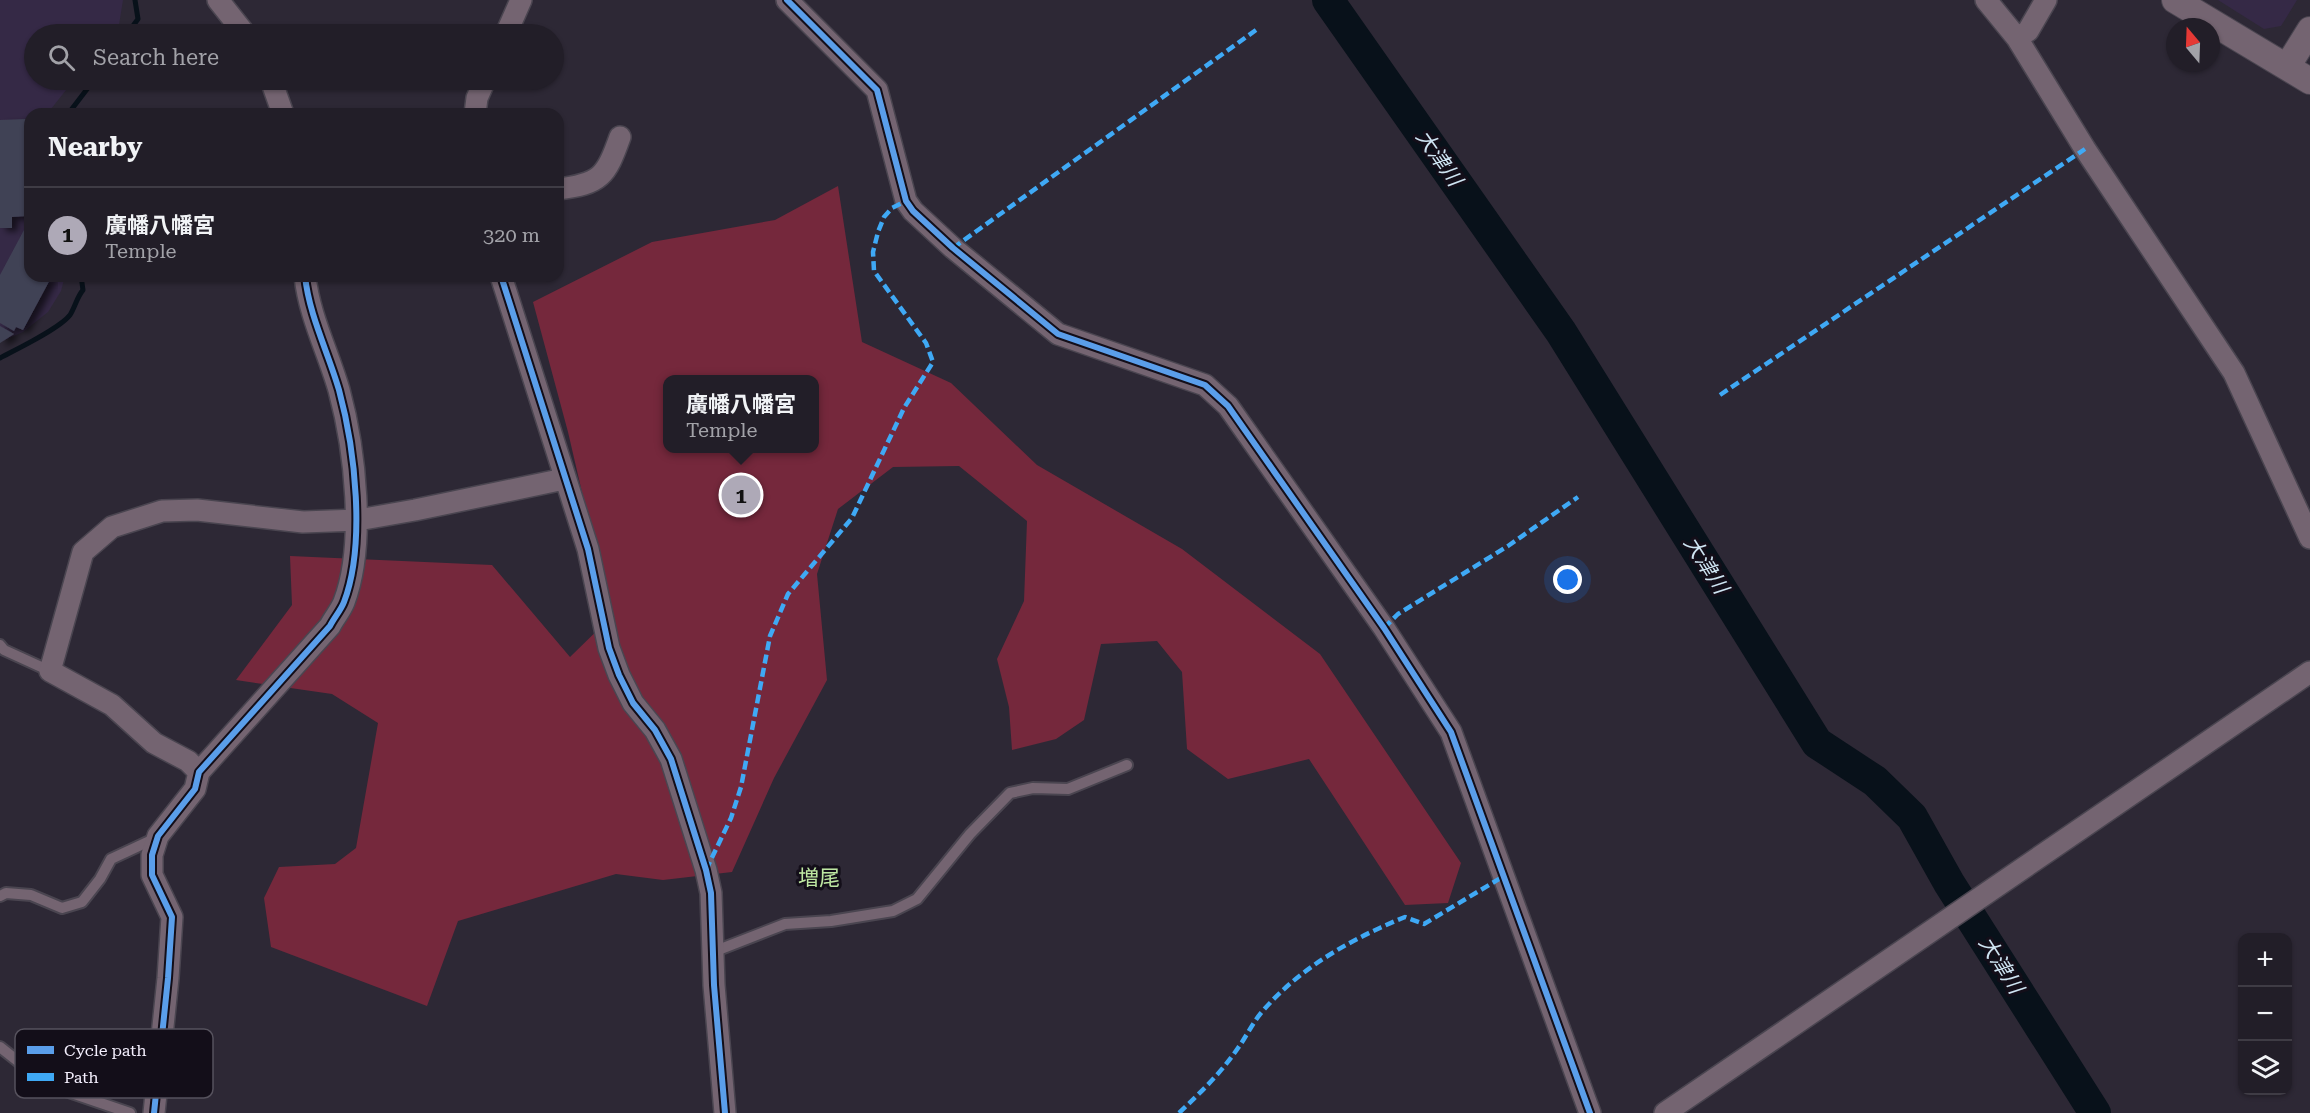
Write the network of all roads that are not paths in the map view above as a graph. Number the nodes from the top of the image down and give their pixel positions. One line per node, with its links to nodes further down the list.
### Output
1 (218, 0): 7 (street)
2 (521, 0): 8 (street)
3 (787, 0): 41 (street)
4 (1986, 0): 10 (street)
5 (2046, 0): 10 (street)
6 (2175, 0): 11 (street)
7 (237, 24)
8 (510, 24)
9 (2310, 30): 11 (street)
10 (2017, 38): 23 (street)
11 (2287, 67): 12 (street)
12 (2310, 81)
13 (275, 90): 15 (street)
14 (481, 90): 16 (street)
15 (281, 108)
16 (475, 108)
17 (620, 137): 18 (street)
18 (564, 188)
19 (306, 282): 22 (street)
20 (503, 282): 21 (street)
21 (564, 479): 22 (street); 32 (street)
22 (358, 520): 25 (street); 28 (street)
23 (2310, 538)
24 (0, 645): 25 (lane)
25 (50, 671): 28 (street)
26 (2310, 672): 42 (street)
27 (1127, 765): 32 (lane)
28 (199, 772): 29 (street)
29 (158, 836): 31 (lane); 33 (street)
30 (0, 881): 31 (lane)
31 (3, 894)
32 (712, 952): 40 (street)
33 (163, 1029)
34 (0, 1047): 35 (lane)
35 (15, 1059)
36 (86, 1098): 38 (lane)
37 (156, 1098): 39 (street)
38 (130, 1113)
39 (154, 1113)
40 (725, 1113)
41 (1590, 1113)
42 (1665, 1113)

